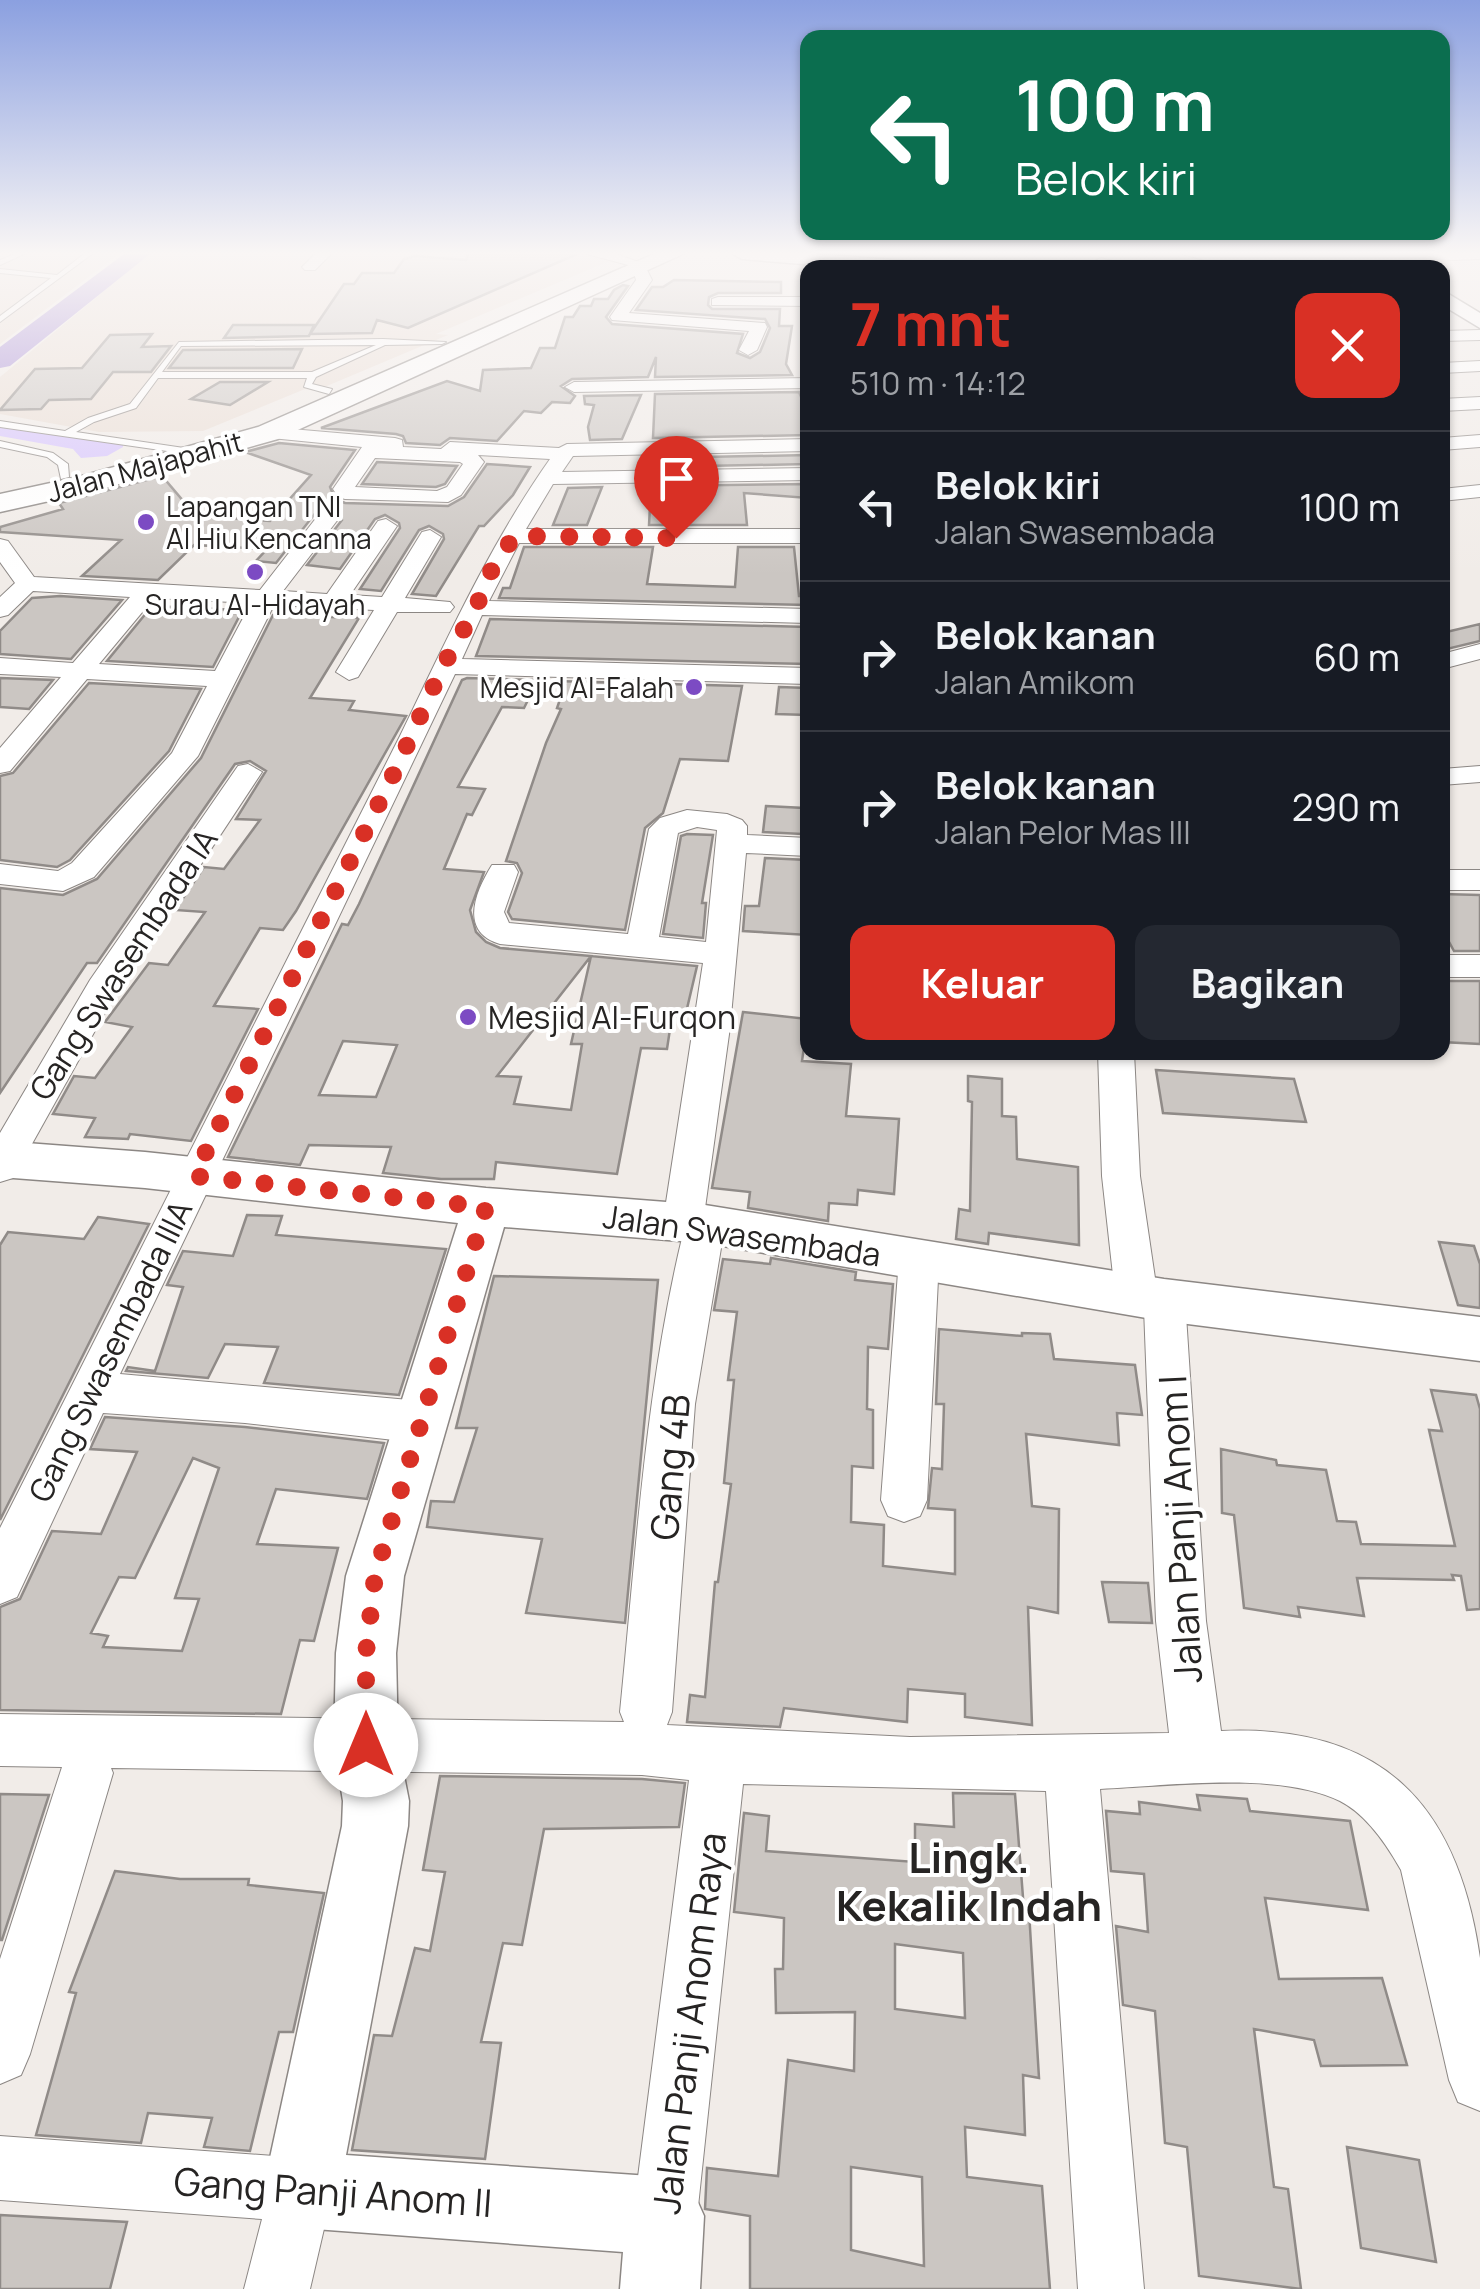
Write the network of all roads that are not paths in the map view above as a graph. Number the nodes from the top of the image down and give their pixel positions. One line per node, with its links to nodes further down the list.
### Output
1 (166, 361): 8 (lane)
2 (362, 361): 10 (lane)
3 (397, 361): 10 (main road, Jalan Majapahit)
4 (398, 361): 10 (main road, Jalan Majapahit)
5 (580, 365): 9 (street)
6 (1480, 366): 7 (street)
7 (1450, 368)
8 (156, 375): 10 (lane); 16 (lane)
9 (800, 383)
10 (329, 389): 15 (main road, Jalan Majapahit); 24 (main road, Jalan Majapahit)
11 (1480, 403): 12 (street)
12 (1450, 405)
13 (746, 420): 22 (street)
14 (0, 424): 16 (lane)
15 (268, 433): 23 (street); 31 (main road, Jalan Majapahit)
16 (66, 434): 24 (lane)
17 (1480, 441): 18 (street)
18 (1450, 443)
19 (0, 444): 26 (lane)
20 (800, 444): 22 (street)
21 (566, 446): 22 (street); 23 (street); 27 (street, Gang Swasembada IIIA)
22 (751, 446)
23 (374, 448): 23 (street)
24 (181, 450): 26 (main road, Jalan Majapahit)
25 (800, 474): 27 (street)
26 (64, 478): 28 (main road, Jalan Majapahit)
27 (545, 478): 34 (street, Gang Swasembada IIIA)
28 (0, 492)
29 (1480, 492): 30 (street)
30 (1450, 494)
31 (0, 503)
32 (328, 518): 40 (street)
33 (386, 526): 41 (street)
34 (514, 536): 35 (street); 44 (street, Gang Swasembada IIIA)
35 (800, 536)
36 (430, 537): 42 (street)
37 (0, 546): 38 (street)
38 (27, 584): 39 (street); 45 (street)
39 (147, 592): 40 (street); 52 (street)
40 (266, 598): 41 (street); 56 (street)
41 (332, 602): 42 (street)
42 (386, 606): 43 (street); 53 (street)
43 (442, 607)
44 (476, 608): 47 (street); 51 (street, Gang Swasembada IIIA)
45 (0, 610)
46 (800, 617): 47 (street)
47 (694, 632): 54 (street)
48 (1480, 651): 49 (street)
49 (1450, 660)
50 (0, 666): 52 (street)
51 (443, 666): 54 (street); 73 (street, Gang Swasembada IIIA)
52 (80, 670): 56 (street); 57 (street)
53 (350, 672)
54 (686, 674): 55 (street)
55 (800, 676)
56 (222, 679): 64 (street)
57 (0, 765)
58 (248, 772): 72 (street, Gang Swasembada IA)
59 (1480, 774): 60 (street)
60 (1450, 776)
61 (732, 843): 62 (street); 67 (street); 68 (street, Gang 4B)
62 (800, 847)
63 (503, 872): 67 (street)
64 (0, 874)
65 (1450, 880): 66 (street)
66 (1480, 880)
67 (641, 948): 68 (street)
68 (721, 954): 75 (street, Gang 4B)
69 (1450, 966): 70 (street)
70 (1480, 966)
71 (1116, 1060): 77 (street, Jalan Panji Anom I)
72 (1, 1162): 73 (street, Jalan Swasembada)
73 (194, 1176): 74 (street, Jalan Swasembada); 79 (street, Gang Swasembada IIIA)
74 (486, 1207): 75 (street, Jalan Swasembada); 80 (street)
75 (694, 1223): 76 (street, Jalan Swasembada); 83 (street, Gang 4B)
76 (919, 1259): 77 (street, Jalan Swasembada); 81 (street)
77 (1150, 1296): 78 (street, Jalan Swasembada); 87 (street, Jalan Panji Anom I)
78 (1480, 1339)
79 (90, 1392): 80 (street); 82 (street, Gang Swasembada IIIA)
80 (420, 1422): 85 (street)
81 (904, 1500)
82 (0, 1580)
83 (646, 1712)
84 (0, 1740): 85 (street)
85 (366, 1745): 86 (street); 93 (street)
86 (719, 1757): 88 (street); 94 (street, Jalan Panji Anom Raya)
87 (1201, 1757): 88 (street); 91 (street)
88 (1071, 1764): 96 (street)
89 (86, 1773): 90 (street)
90 (0, 2054)
91 (1480, 2080)
92 (0, 2168): 93 (street, Gang Panji Anom II)
93 (301, 2190): 94 (street, Gang Panji Anom II); 95 (street)
94 (662, 2253)
95 (277, 2289)
96 (1110, 2289)

